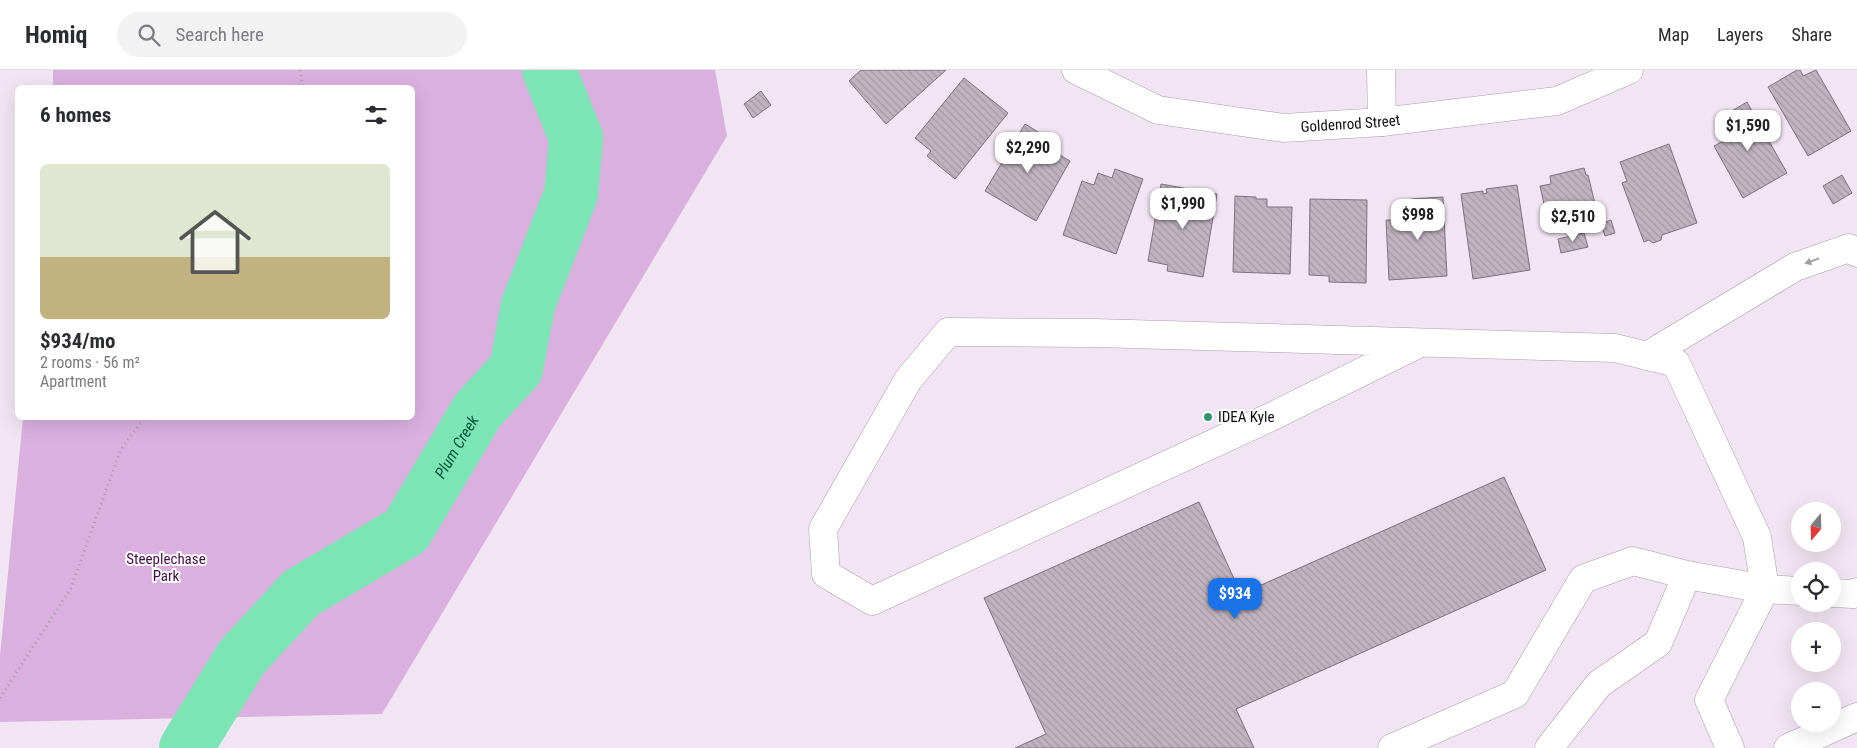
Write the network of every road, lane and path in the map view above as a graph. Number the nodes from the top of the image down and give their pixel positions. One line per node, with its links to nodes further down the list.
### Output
1 (300, 70): 5 (path)
2 (1076, 70): 6 (street, Goldenrod Street)
3 (1381, 70): 6 (street)
4 (1628, 70): 6 (street, Goldenrod Street)
5 (302, 85)
6 (1382, 122)
7 (1857, 253): 9 (street, one-way to 9)
8 (1420, 343): 8 (street); 9 (street)
9 (1647, 356): 12 (street)
10 (142, 420): 16 (path)
11 (1687, 575): 12 (street); 18 (street); 19 (street)
12 (1765, 589): 13 (street); 20 (street)
13 (1791, 590)
14 (1857, 592): 15 (street)
15 (1841, 593)
16 (0, 698)
17 (1857, 717): 21 (street)
18 (1392, 748)
19 (1549, 748)
20 (1730, 748)
21 (1788, 748)

